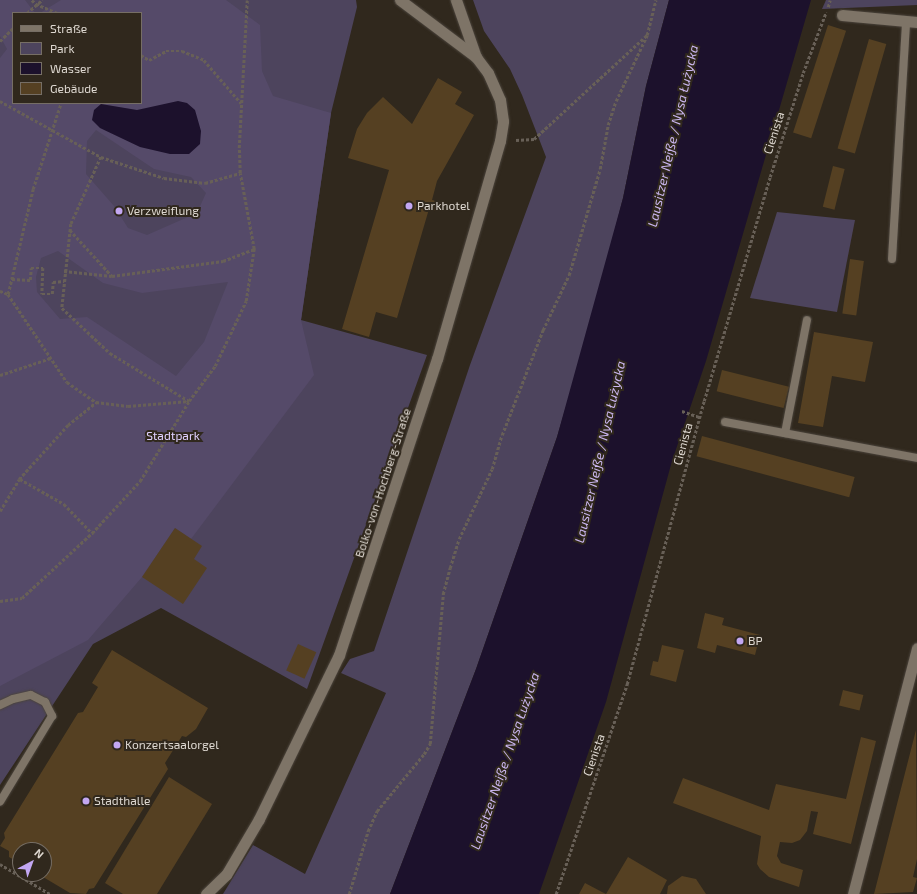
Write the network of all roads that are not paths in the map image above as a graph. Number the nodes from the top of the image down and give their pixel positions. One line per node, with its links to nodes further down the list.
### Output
1 (400, 0): 5 (street)
2 (456, 0): 5 (street)
3 (842, 15): 4 (street)
4 (912, 22): 6 (lane)
5 (476, 57): 14 (street, Bolko-von-Hochberg-Straße)
6 (892, 259)
7 (807, 320): 9 (lane)
8 (725, 422): 9 (lane)
9 (785, 433): 10 (lane)
10 (917, 458)
11 (917, 648): 15 (street)
12 (0, 705): 13 (lane)
13 (0, 802)
14 (206, 894)
15 (853, 894)

